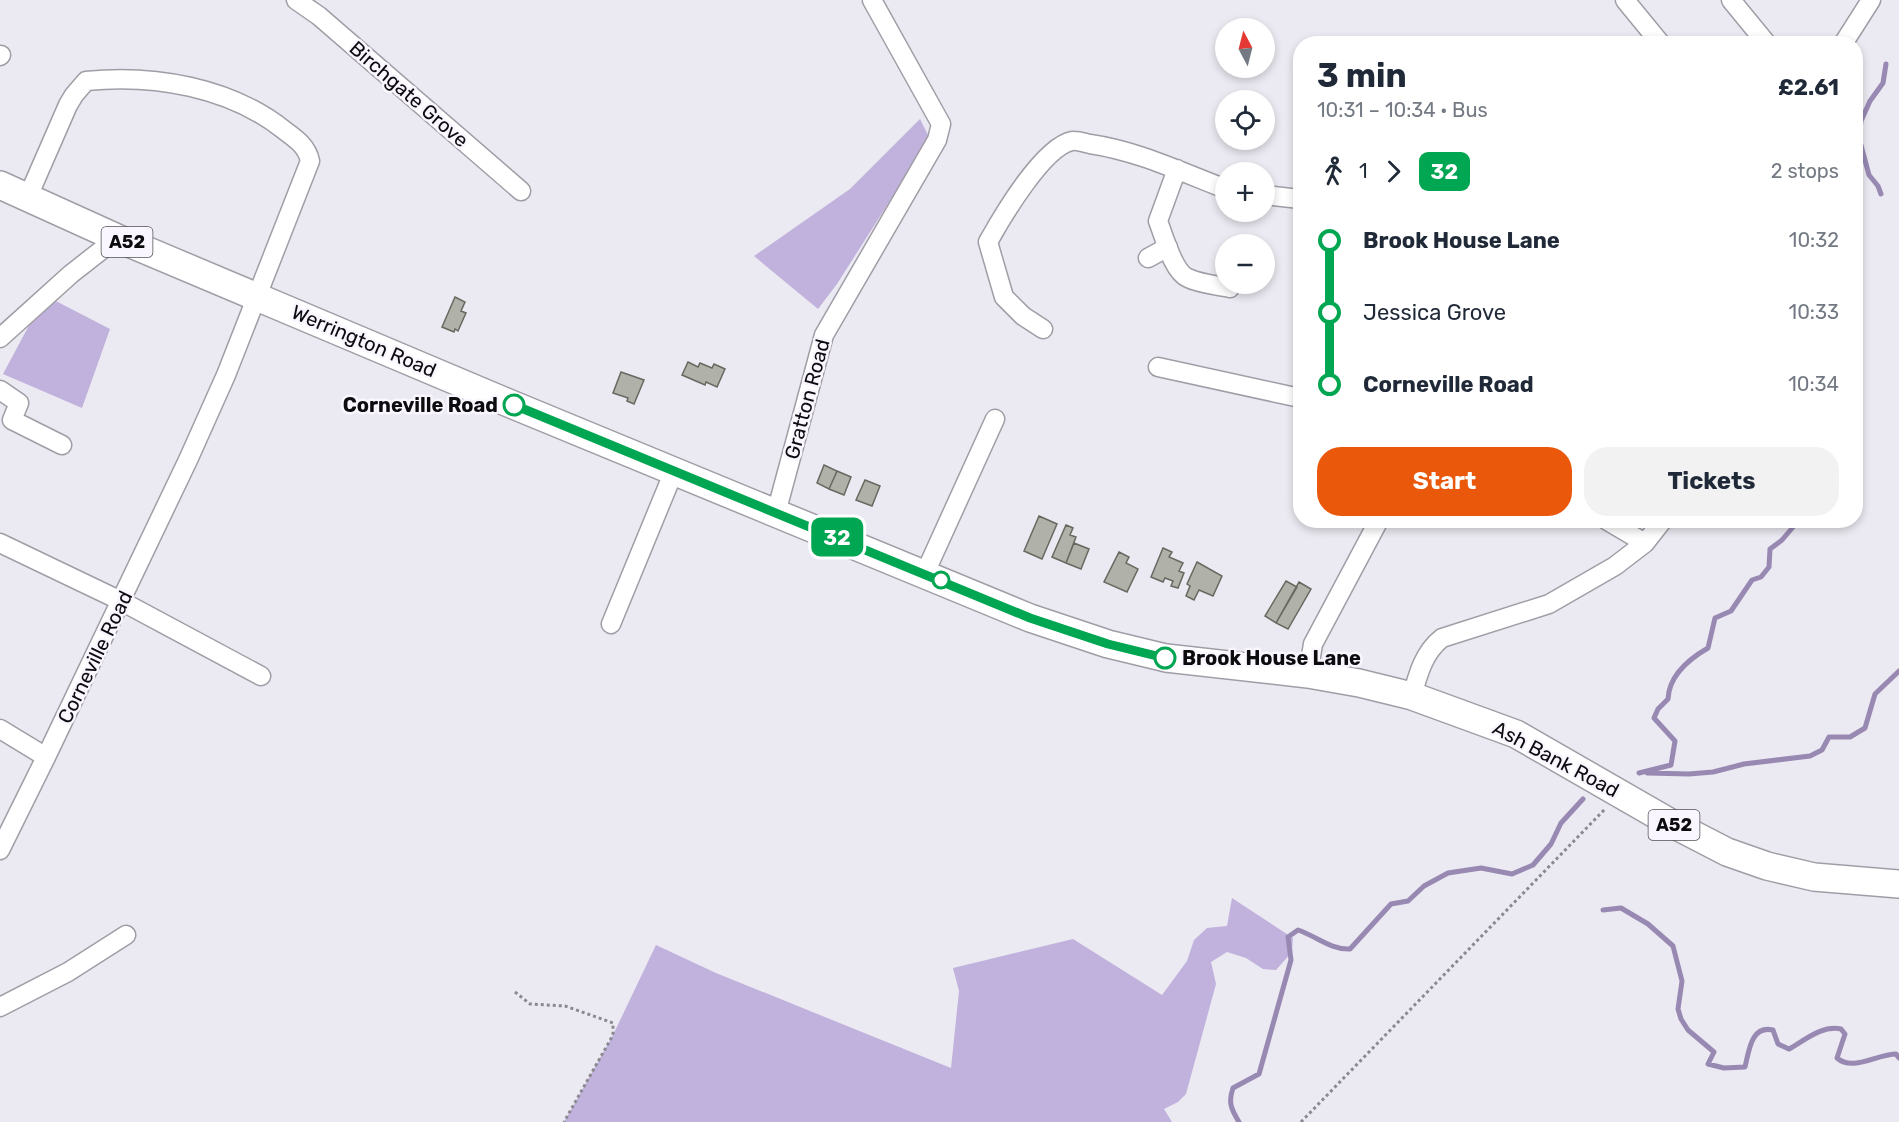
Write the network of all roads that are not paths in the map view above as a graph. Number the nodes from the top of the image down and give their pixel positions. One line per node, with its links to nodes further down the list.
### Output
1 (296, 0): 12 (street, Birchgate Grove)
2 (872, 0): 29 (street, Gratton Road)
3 (1625, 0): 6 (street)
4 (1731, 0): 7 (street)
5 (1865, 3): 8 (street)
6 (1654, 36)
7 (1760, 36)
8 (1847, 36)
9 (1177, 169): 11 (street); 17 (street); 21 (street)
10 (0, 185): 14 (highway, Werrington Road / A52)
11 (1215, 185)
12 (521, 191)
13 (1275, 197): 15 (street)
14 (27, 199): 16 (highway, Werrington Road / A52); 20 (street, Corneville Road)
15 (1293, 199)
16 (117, 238): 20 (highway, Werrington Road / A52); 22 (street)
17 (1168, 247): 18 (street); 19 (street)
18 (1148, 258)
19 (1215, 284)
20 (256, 296): 28 (highway, Werrington Road / A52); 36 (street, Corneville Road)
21 (1043, 329)
22 (0, 338)
23 (1158, 367): 25 (street)
24 (0, 390): 27 (street)
25 (1293, 396)
26 (995, 419): 35 (street)
27 (62, 445)
28 (674, 471): 29 (highway, Werrington Road / A52); 37 (street)
29 (776, 513): 35 (highway, Werrington Road / A52)
30 (1375, 528): 39 (street)
31 (1620, 528): 34 (street)
32 (1657, 528): 34 (street)
33 (0, 543): 36 (street)
34 (1645, 543): 41 (street)
35 (925, 573): 38 (highway, Werrington Road / A52)
36 (121, 602): 40 (street); 43 (street, Corneville Road)
37 (611, 624)
38 (1166, 658): 39 (highway, Ash Bank Road / A52)
39 (1308, 674): 41 (highway, Ash Bank Road / A52)
40 (261, 676)
41 (1412, 696): 45 (highway, Ash Bank Road / A52)
42 (0, 729): 43 (street)
43 (46, 757): 44 (street, Corneville Road)
44 (0, 850)
45 (1899, 884)
46 (126, 935): 47 (street)
47 (0, 1006)

